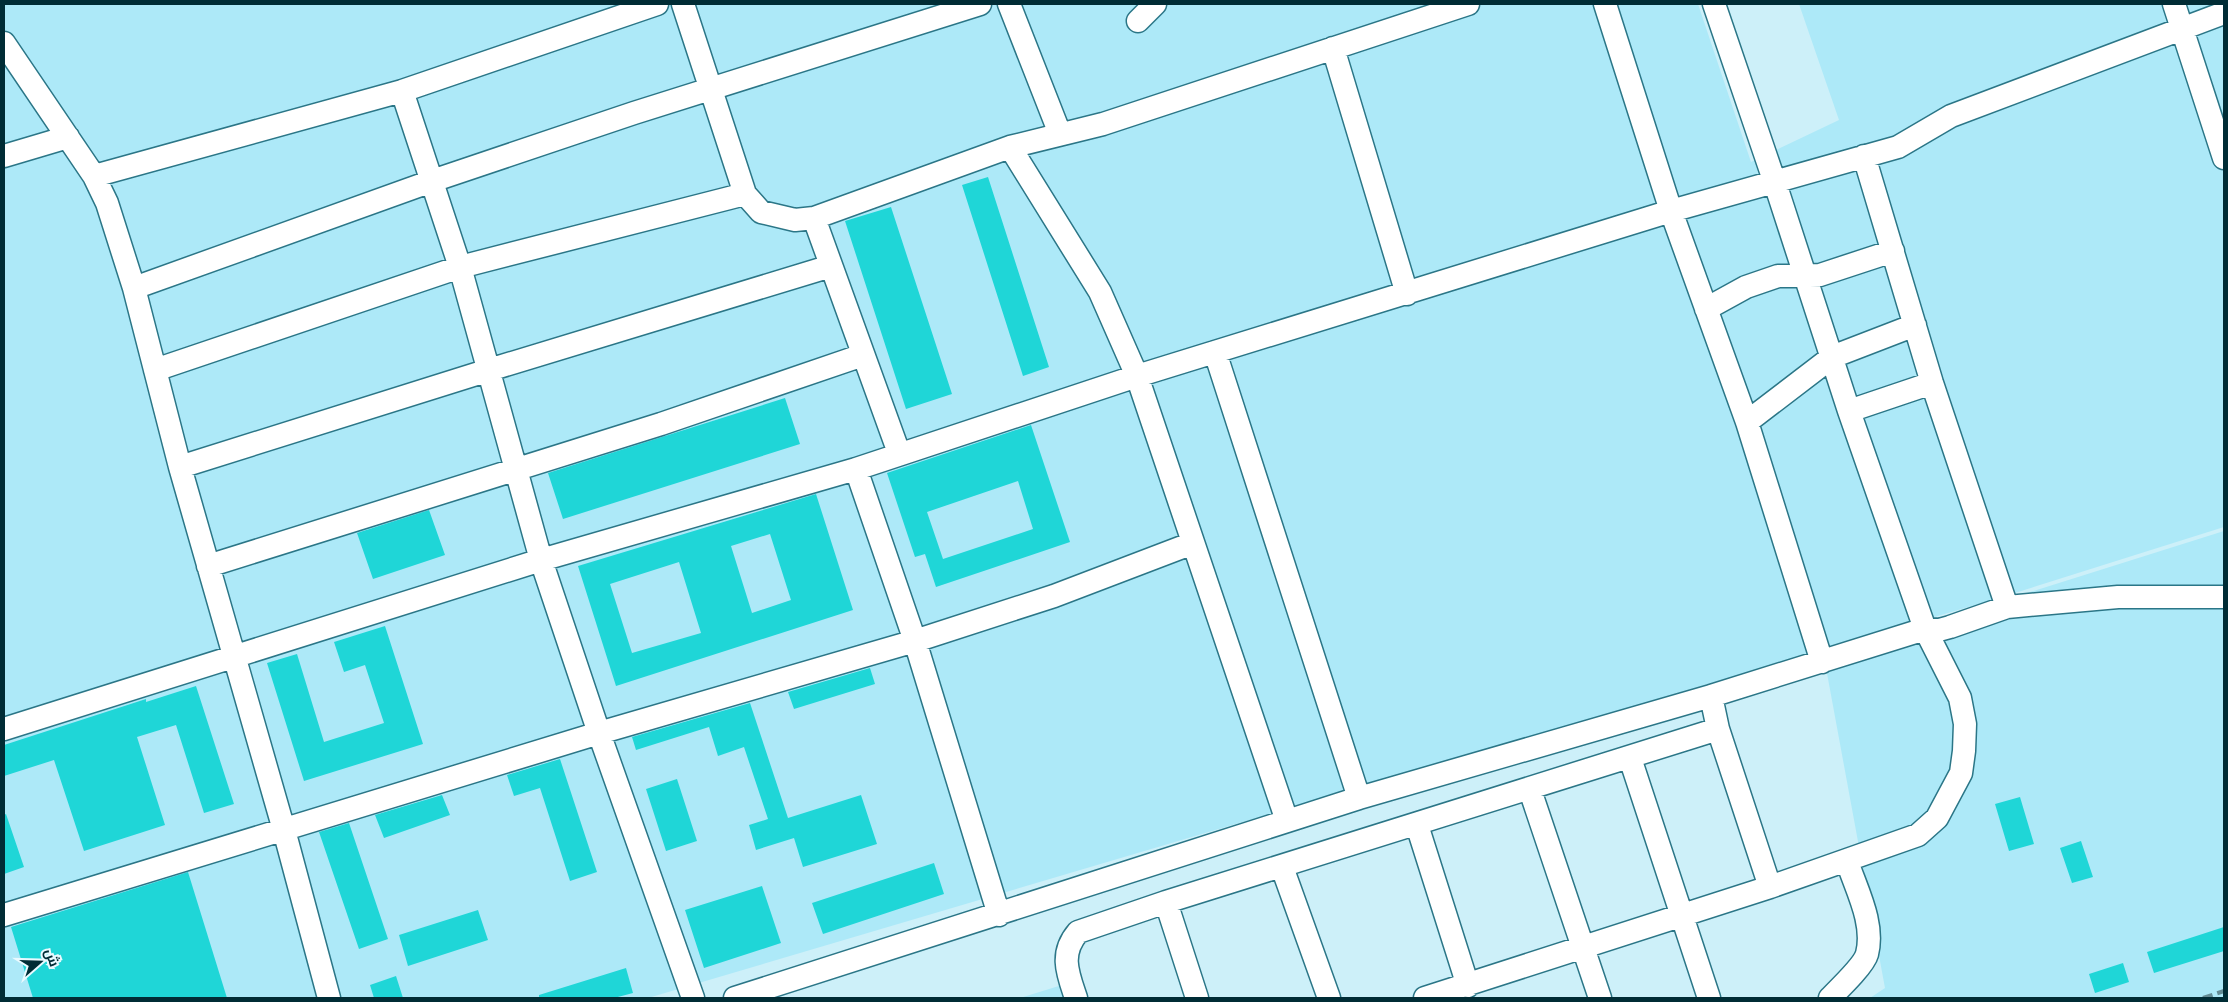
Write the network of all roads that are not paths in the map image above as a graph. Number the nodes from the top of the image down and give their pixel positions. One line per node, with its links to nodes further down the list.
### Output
1 (657, 4): 16 (street)
2 (683, 4): 15 (street)
3 (980, 4): 15 (street)
4 (1009, 4): 17 (street)
5 (1155, 4): 11 (street)
6 (1468, 4): 14 (street)
7 (1605, 4): 27 (street)
8 (1714, 4): 25 (street)
9 (2174, 4): 12 (street)
10 (2224, 13): 12 (street)
11 (1138, 21)
12 (2182, 29): 21 (street); 22 (street)
13 (4, 43): 18 (street)
14 (1333, 48): 17 (street); 34 (street)
15 (711, 89): 24 (street); 26 (street)
16 (402, 91): 23 (street); 24 (street)
17 (1060, 134): 19 (street)
18 (68, 137): 20 (street); 23 (street)
19 (1010, 147): 28 (street); 42 (street)
20 (4, 156)
21 (1864, 156): 25 (street); 29 (street)
22 (2224, 158)
23 (94, 176): 33 (street)
24 (432, 181): 31 (street); 33 (street)
25 (1775, 183): 27 (street); 32 (street)
26 (745, 194): 28 (street); 31 (street)
27 (1670, 212): 34 (street); 35 (street)
28 (814, 218): 30 (street)
29 (1892, 251): 32 (street); 36 (street)
30 (831, 266): 38 (street); 41 (street)
31 (460, 267): 40 (street); 41 (street)
32 (1805, 276): 35 (street); 39 (street)
33 (134, 288): 40 (street)
34 (1407, 294): 37 (street)
35 (1706, 309): 45 (street)
36 (1915, 325): 39 (street); 43 (street)
37 (1215, 352): 42 (street); 65 (street)
38 (863, 355): 46 (street); 48 (street)
39 (1832, 357): 44 (street); 45 (street)
40 (155, 370): 47 (street)
41 (489, 370): 47 (street); 48 (street)
42 (1137, 376): 46 (street); 50 (street)
43 (1932, 383): 44 (street); 54 (street)
44 (1849, 411): 55 (street)
45 (1747, 422): 58 (street)
46 (899, 453): 49 (street)
47 (180, 467): 52 (street)
48 (516, 468): 51 (street); 52 (street)
49 (856, 469): 51 (street); 56 (street)
50 (1193, 543): 56 (street); 66 (street)
51 (541, 560): 57 (street); 62 (street)
52 (208, 566): 57 (street)
53 (2224, 597): 54 (street)
54 (2006, 607): 55 (street)
55 (1925, 629): 58 (street); 69 (street)
56 (914, 641): 62 (street); 74 (street)
57 (233, 657): 60 (street); 68 (street)
58 (1822, 662): 59 (street)
59 (1711, 696): 61 (street); 65 (street)
60 (4, 729)
61 (1718, 729): 63 (street); 71 (street)
62 (600, 733): 68 (street); 79 (street)
63 (1630, 758): 64 (street); 75 (street)
64 (1530, 790): 67 (street); 76 (street)
65 (1360, 798): 66 (street)
66 (1287, 821): 74 (street)
67 (1417, 825): 70 (street); 77 (street)
68 (284, 830): 73 (street); 78 (street)
69 (1847, 861): 71 (street); 87 (street)
70 (1282, 867): 72 (street); 83 (street)
71 (1770, 887): 75 (street)
72 (1166, 902): 81 (street); 82 (street)
73 (4, 915)
74 (999, 915): 80 (street)
75 (1682, 916): 76 (street); 86 (street)
76 (1583, 948): 77 (street); 85 (street)
77 (1458, 992): 84 (street)
78 (329, 998)
79 (693, 998)
80 (735, 998)
81 (1076, 998)
82 (1197, 998)
83 (1329, 998)
84 (1425, 998)
85 (1600, 998)
86 (1709, 998)
87 (1830, 998)

